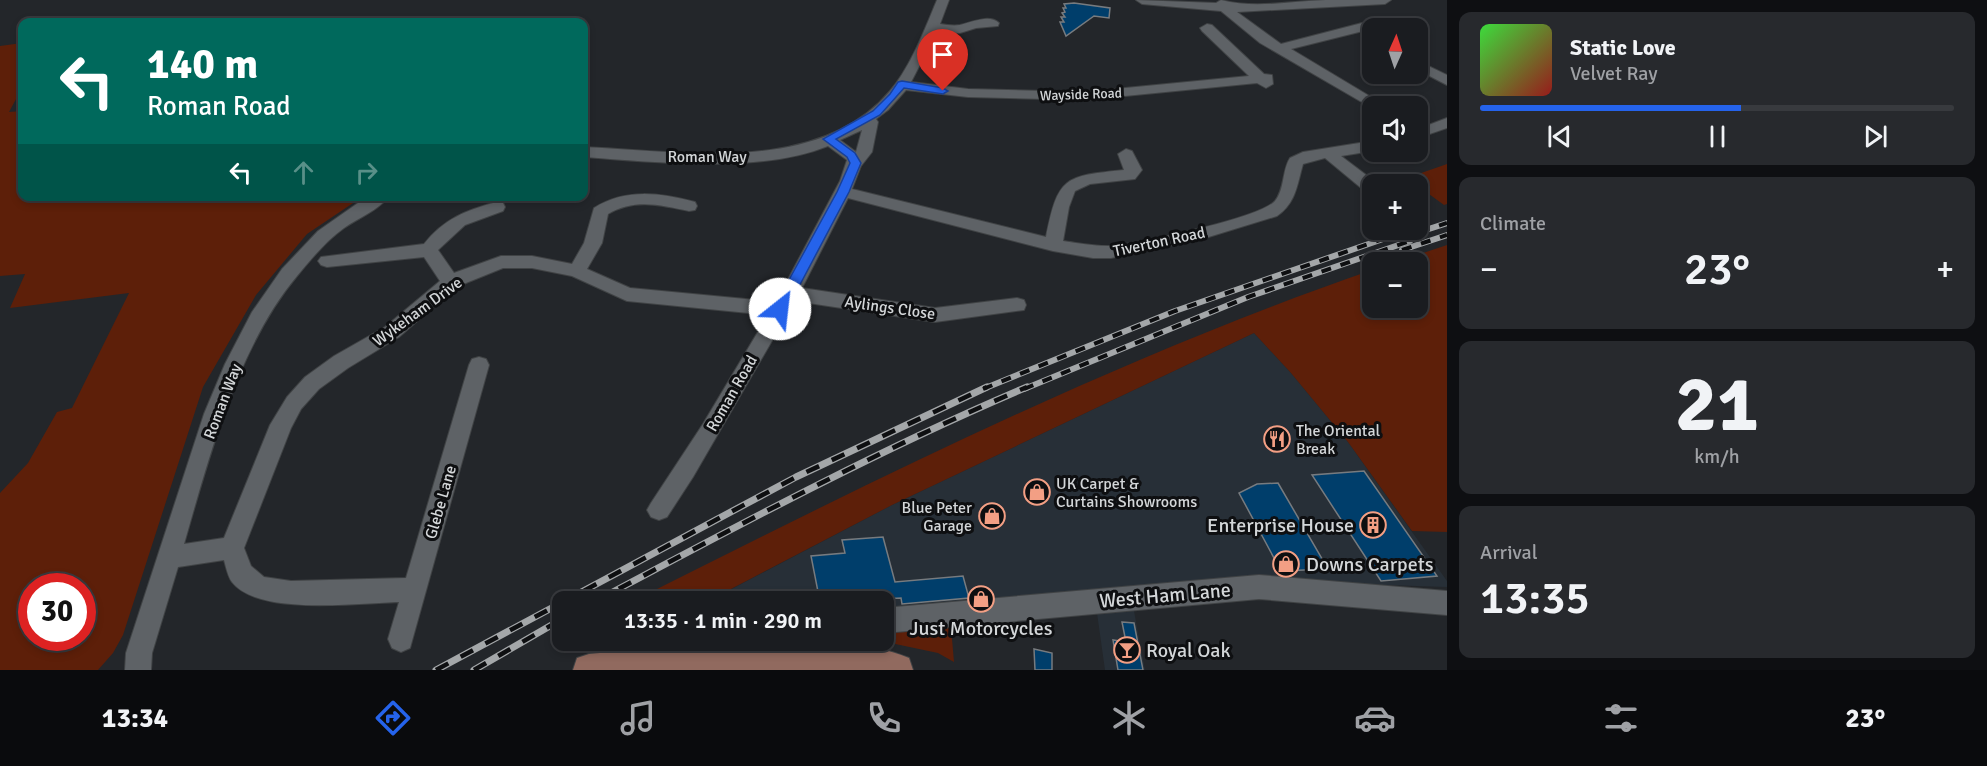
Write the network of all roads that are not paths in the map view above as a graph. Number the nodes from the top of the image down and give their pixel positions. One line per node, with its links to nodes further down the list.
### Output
1 (943, 0): 7 (street)
2 (1142, 0): 4 (street)
3 (1385, 0): 4 (street)
4 (1222, 4): 9 (street)
5 (996, 22): 7 (street)
6 (1362, 27): 9 (street)
7 (932, 28): 12 (street)
8 (1208, 28): 12 (street, Wayside Road)
9 (1280, 48): 13 (street)
10 (1428, 70): 11 (street)
11 (1447, 81)
12 (902, 84): 14 (street)
13 (1362, 96)
14 (868, 119): 17 (street); 22 (street, Roman Road)
15 (1447, 123): 16 (street)
16 (1428, 129)
17 (828, 139): 19 (street, Roman Way); 22 (street)
18 (1362, 148): 21 (street, Tiverton Road)
19 (588, 152)
20 (1125, 153): 28 (street)
21 (1329, 154): 23 (street); 28 (street, Tiverton Road)
22 (855, 163): 24 (street, Roman Road)
23 (1362, 180)
24 (843, 192): 28 (street, Tiverton Road); 33 (street, Roman Road)
25 (374, 201): 38 (street, Roman Way)
26 (690, 206): 31 (street)
27 (497, 207): 29 (street)
28 (1053, 245)
29 (429, 250): 30 (street); 32 (street)
30 (327, 261)
31 (576, 271): 32 (street, Wykeham Drive); 33 (street, Wykeham Drive)
32 (450, 282): 37 (street, Wykeham Drive)
33 (785, 301): 34 (street, Aylings Close); 36 (street, Roman Road)
34 (1017, 305)
35 (479, 365): 39 (street, Glebe Lane)
36 (659, 510)
37 (232, 548): 38 (street); 39 (street)
38 (170, 557): 44 (street, Roman Way)
39 (415, 590): 42 (street, Glebe Lane)
40 (1447, 603): 41 (street, West Ham Lane)
41 (894, 620)
42 (401, 639)
43 (865, 651): 45 (main road); 47 (main road)
44 (134, 664)
45 (698, 665): 46 (main road)
46 (589, 670)
47 (897, 670)

